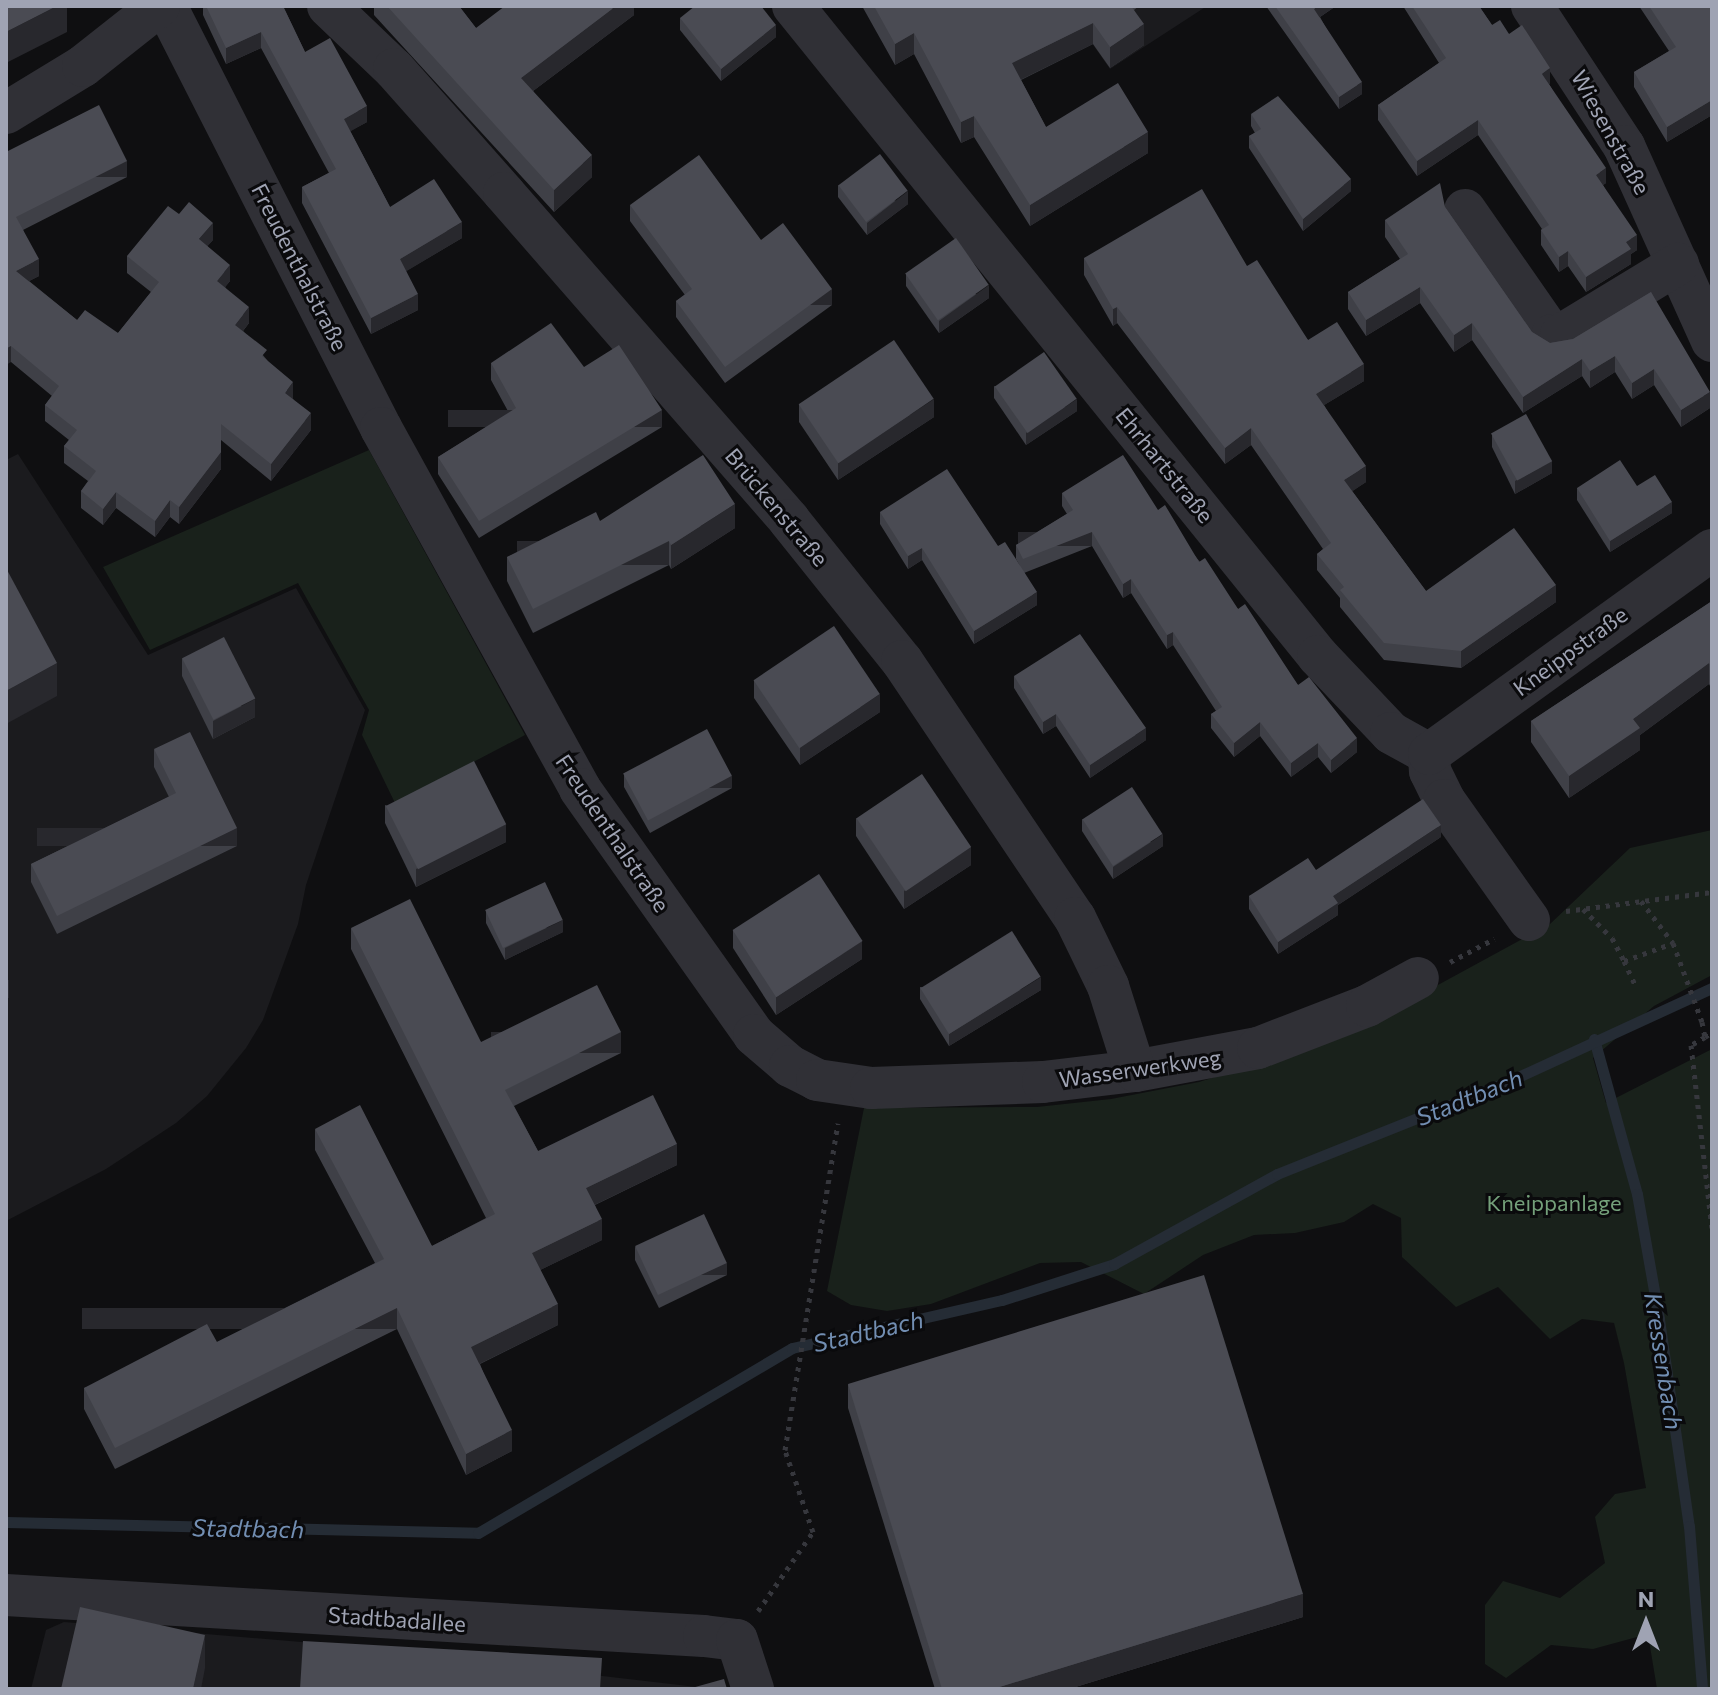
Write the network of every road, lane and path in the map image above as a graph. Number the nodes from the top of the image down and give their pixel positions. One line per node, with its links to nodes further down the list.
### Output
1 (328, 6): 20 (street, Brückenstraße)
2 (793, 6): 10 (street, Ehrhartstraße)
3 (1532, 6): 7 (street, Wiesenstraße)
4 (154, 8): 5 (street); 21 (street, Freudenthalstraße)
5 (6, 113)
6 (1465, 210): 7 (street)
7 (1678, 264): 8 (street, Wiesenstraße)
8 (1712, 341)
9 (1712, 550): 10 (street, Kneippstraße)
10 (1429, 754): 13 (street)
11 (1641, 901): 14 (path)
12 (1583, 909): 15 (path)
13 (1529, 920)
14 (1673, 943): 15 (path); 19 (path)
15 (1624, 961): 17 (path)
16 (1418, 978): 20 (street, Wasserwerkweg)
17 (1635, 985)
18 (1712, 1032): 19 (path)
19 (1705, 1037): 22 (path)
20 (1135, 1071): 21 (street, Wasserwerkweg)
21 (846, 1087): 24 (path)
22 (1712, 1228)
23 (6, 1595): 24 (street, Stadtbadallee)
24 (737, 1640): 25 (street)
25 (753, 1689)

